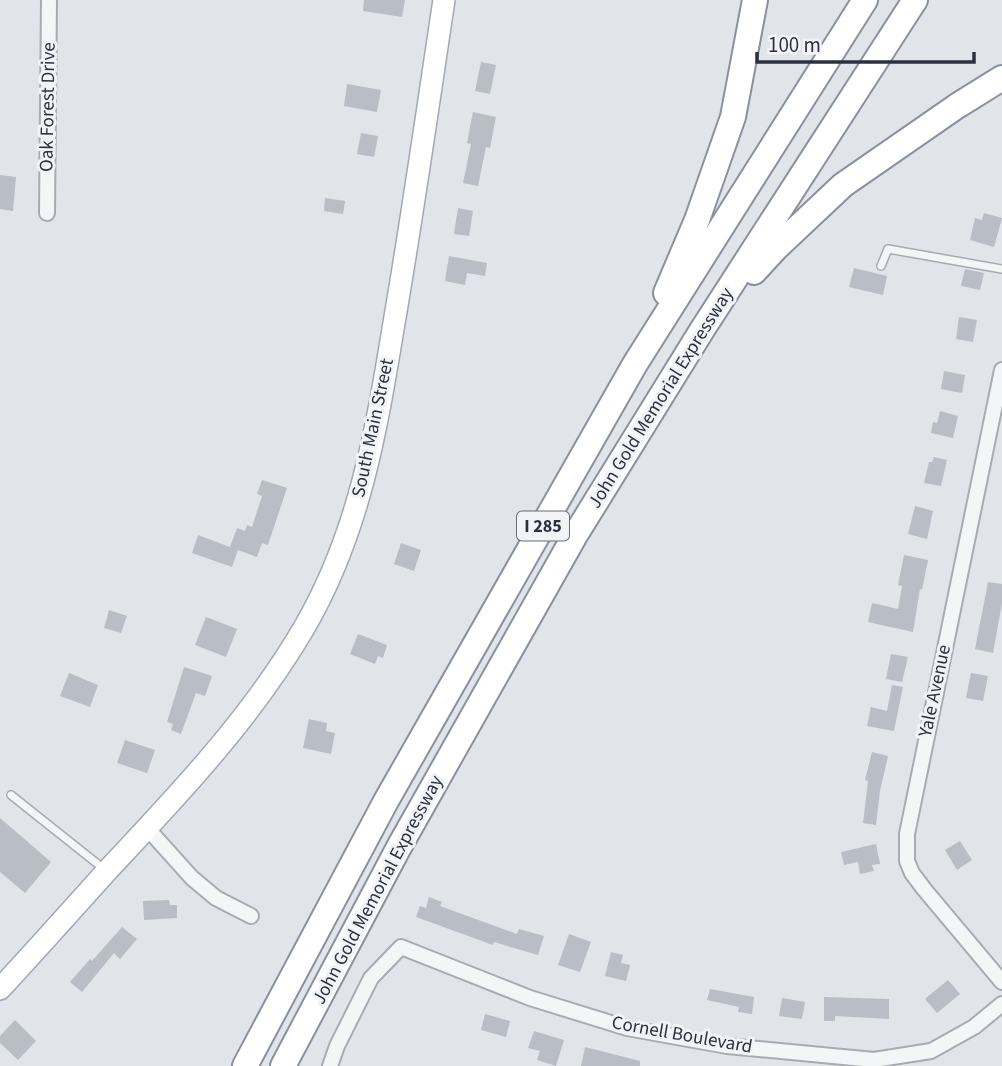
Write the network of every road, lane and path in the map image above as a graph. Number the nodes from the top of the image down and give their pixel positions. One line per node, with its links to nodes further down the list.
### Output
1 (49, 0): 7 (street, Oak Forest Drive)
2 (444, 0): 14 (main road, South Main Street)
3 (755, 0): 11 (highway)
4 (865, 0): 11 (highway, John Gold Memorial Expressway / I 285)
5 (915, 0): 10 (highway, John Gold Memorial Expressway / I 285)
6 (1002, 78): 10 (highway)
7 (47, 213)
8 (881, 265): 9 (lane)
9 (1002, 269)
10 (702, 330): 21 (highway, John Gold Memorial Expressway / I 285)
11 (635, 364): 20 (highway, John Gold Memorial Expressway / I 285)
12 (1002, 370): 18 (street, Yale Avenue)
13 (12, 795): 15 (lane)
14 (148, 830): 15 (main road, South Main Street); 16 (street)
15 (107, 872): 17 (main road, South Main Street)
16 (251, 916)
17 (6, 978)
18 (1002, 982)
19 (1002, 1004): 22 (street, Cornell Boulevard)
20 (245, 1066)
21 (284, 1066)
22 (330, 1066)

